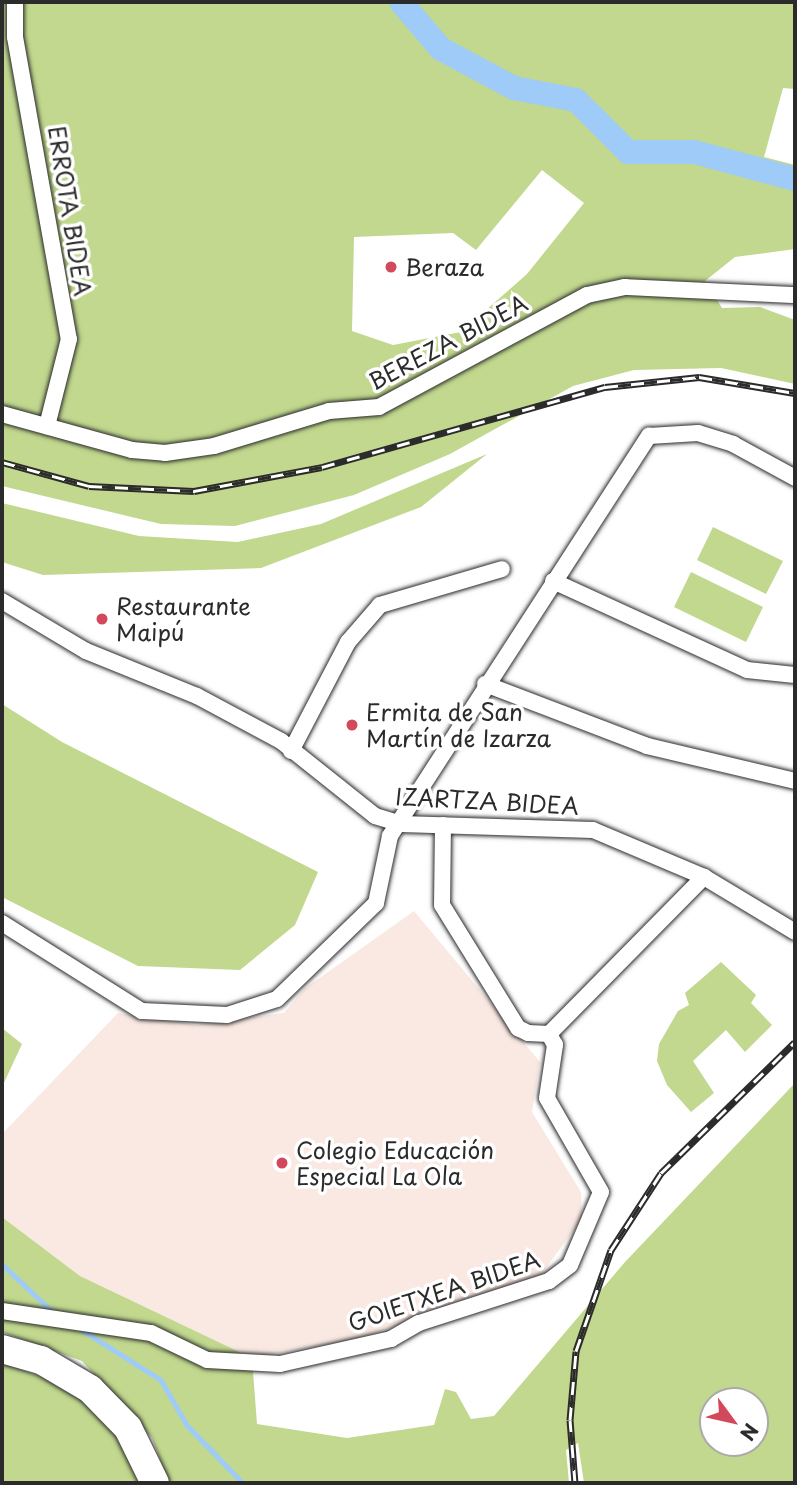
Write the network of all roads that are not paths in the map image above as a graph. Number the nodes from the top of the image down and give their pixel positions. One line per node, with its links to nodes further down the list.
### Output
1 (15, 2): 4 (street, ERROTA BIDEA)
2 (795, 295): 4 (street, BEREZA BIDEA)
3 (2, 414): 4 (street, BEREZA BIDEA)
4 (47, 426)
5 (795, 478): 7 (street)
6 (502, 569): 11 (street)
7 (553, 581): 9 (street); 10 (street)
8 (2, 601): 11 (street, IZARTZA BIDEA)
9 (795, 675)
10 (485, 684): 12 (street); 13 (street)
11 (291, 751): 13 (street, IZARTZA BIDEA)
12 (795, 781)
13 (401, 824): 14 (street, IZARTZA BIDEA); 16 (street)
14 (443, 825): 15 (street, IZARTZA BIDEA); 18 (street)
15 (704, 877): 17 (street, IZARTZA BIDEA); 18 (street)
16 (2, 923)
17 (795, 932)
18 (549, 1034): 19 (street, GOIETXEA BIDEA)
19 (2, 1311)
20 (2, 1349): 21 (highway)
21 (155, 1483)

